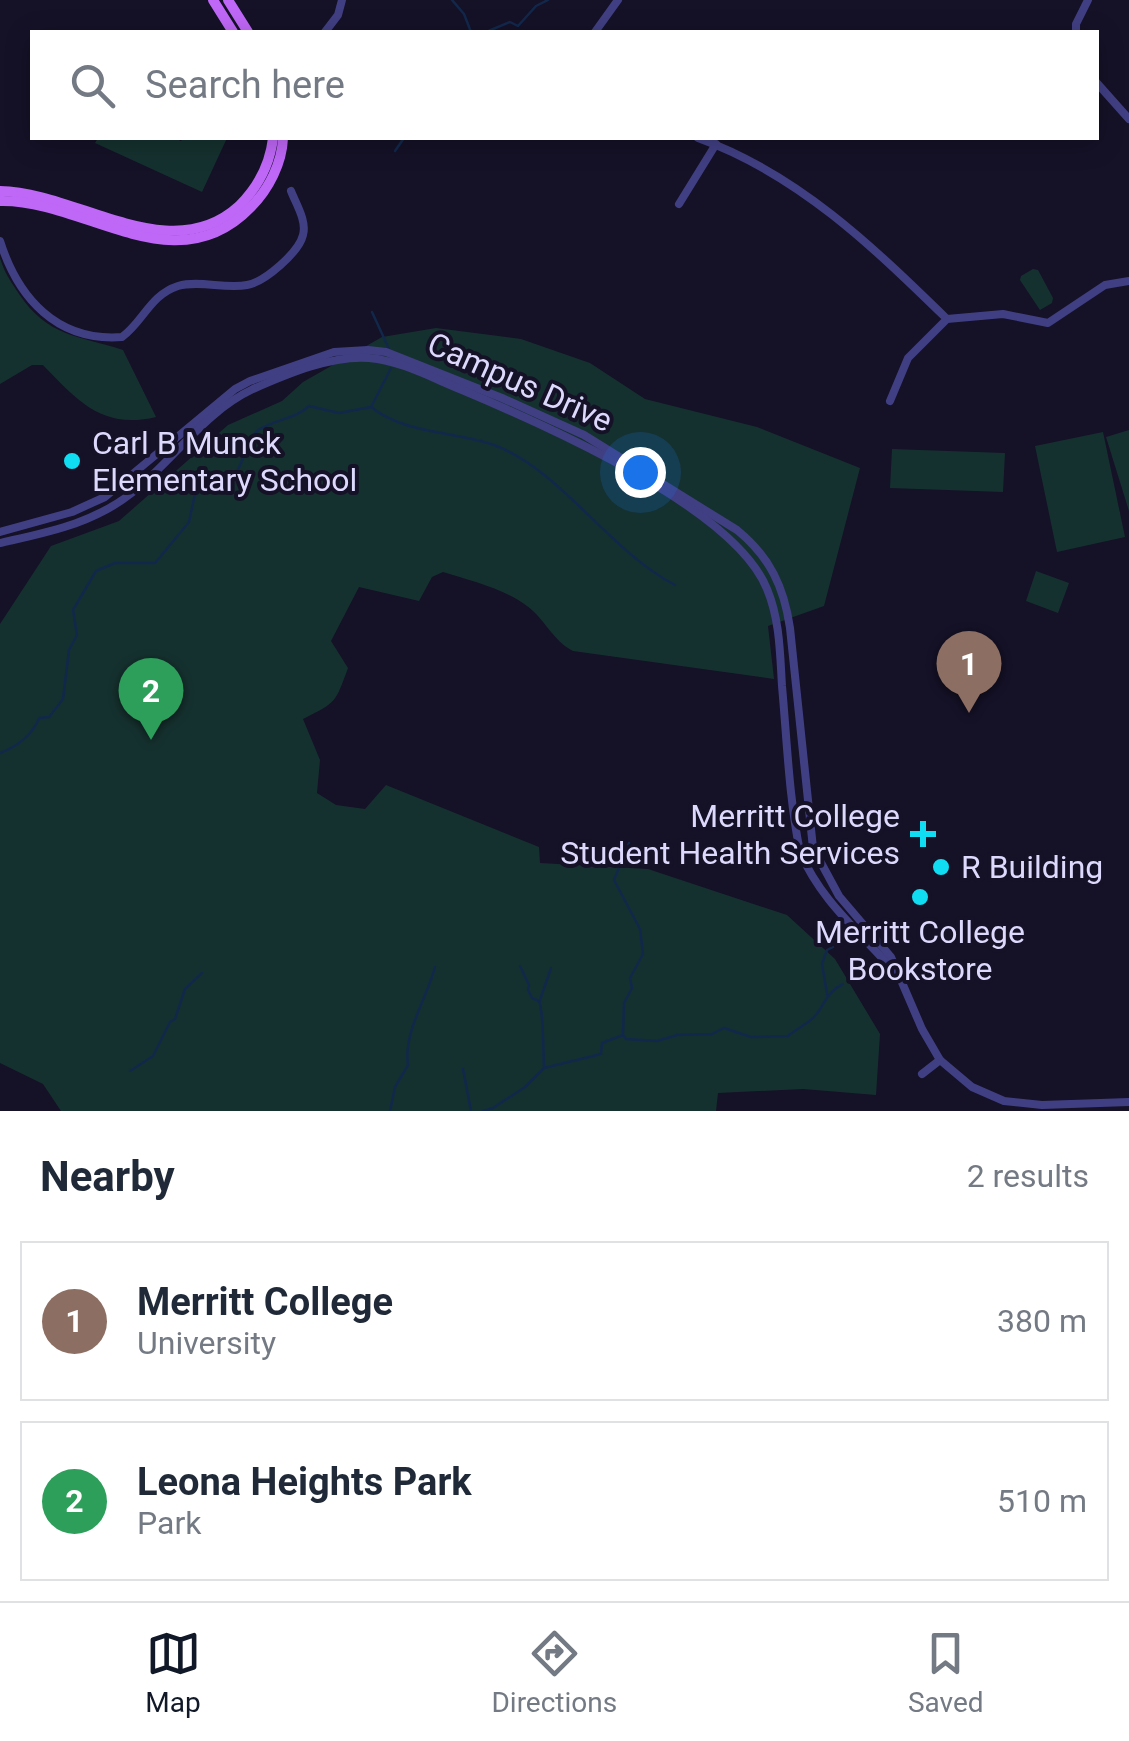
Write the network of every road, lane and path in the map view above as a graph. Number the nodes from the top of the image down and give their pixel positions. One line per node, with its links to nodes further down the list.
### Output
1 (213, 0): 6 (main road)
2 (228, 0): 7 (main road)
3 (342, 0): 8 (street)
4 (618, 0): 9 (street)
5 (1088, 0): 10 (street)
6 (232, 30)
7 (247, 30)
8 (327, 30)
9 (597, 30)
10 (1076, 30)
11 (1099, 85): 12 (street)
12 (1129, 119)
13 (273, 140): 18 (main road)
14 (283, 140): 20 (main road)
15 (704, 140): 16 (street)
16 (716, 144): 21 (street); 24 (street)
17 (0, 182): 18 (street)
18 (1, 191)
19 (290, 191): 22 (street)
20 (0, 202)
21 (679, 204)
22 (0, 241)
23 (1129, 281): 24 (street)
24 (948, 318): 27 (street)
25 (335, 356): 26 (street, Campus Drive); 28 (street, Campus Drive); 29 (street, Campus Drive)
26 (432, 374): 30 (street, Campus Drive); 30 (street, Campus Drive)
27 (890, 402)
28 (0, 532)
29 (0, 542)
30 (899, 976): 31 (street, Campus Drive)
31 (940, 1060): 32 (street); 34 (street, Campus Drive)
32 (922, 1074)
33 (1129, 1102): 35 (street, Campus Drive)
34 (1003, 1106): 35 (street, Campus Drive)
35 (1115, 1107)

